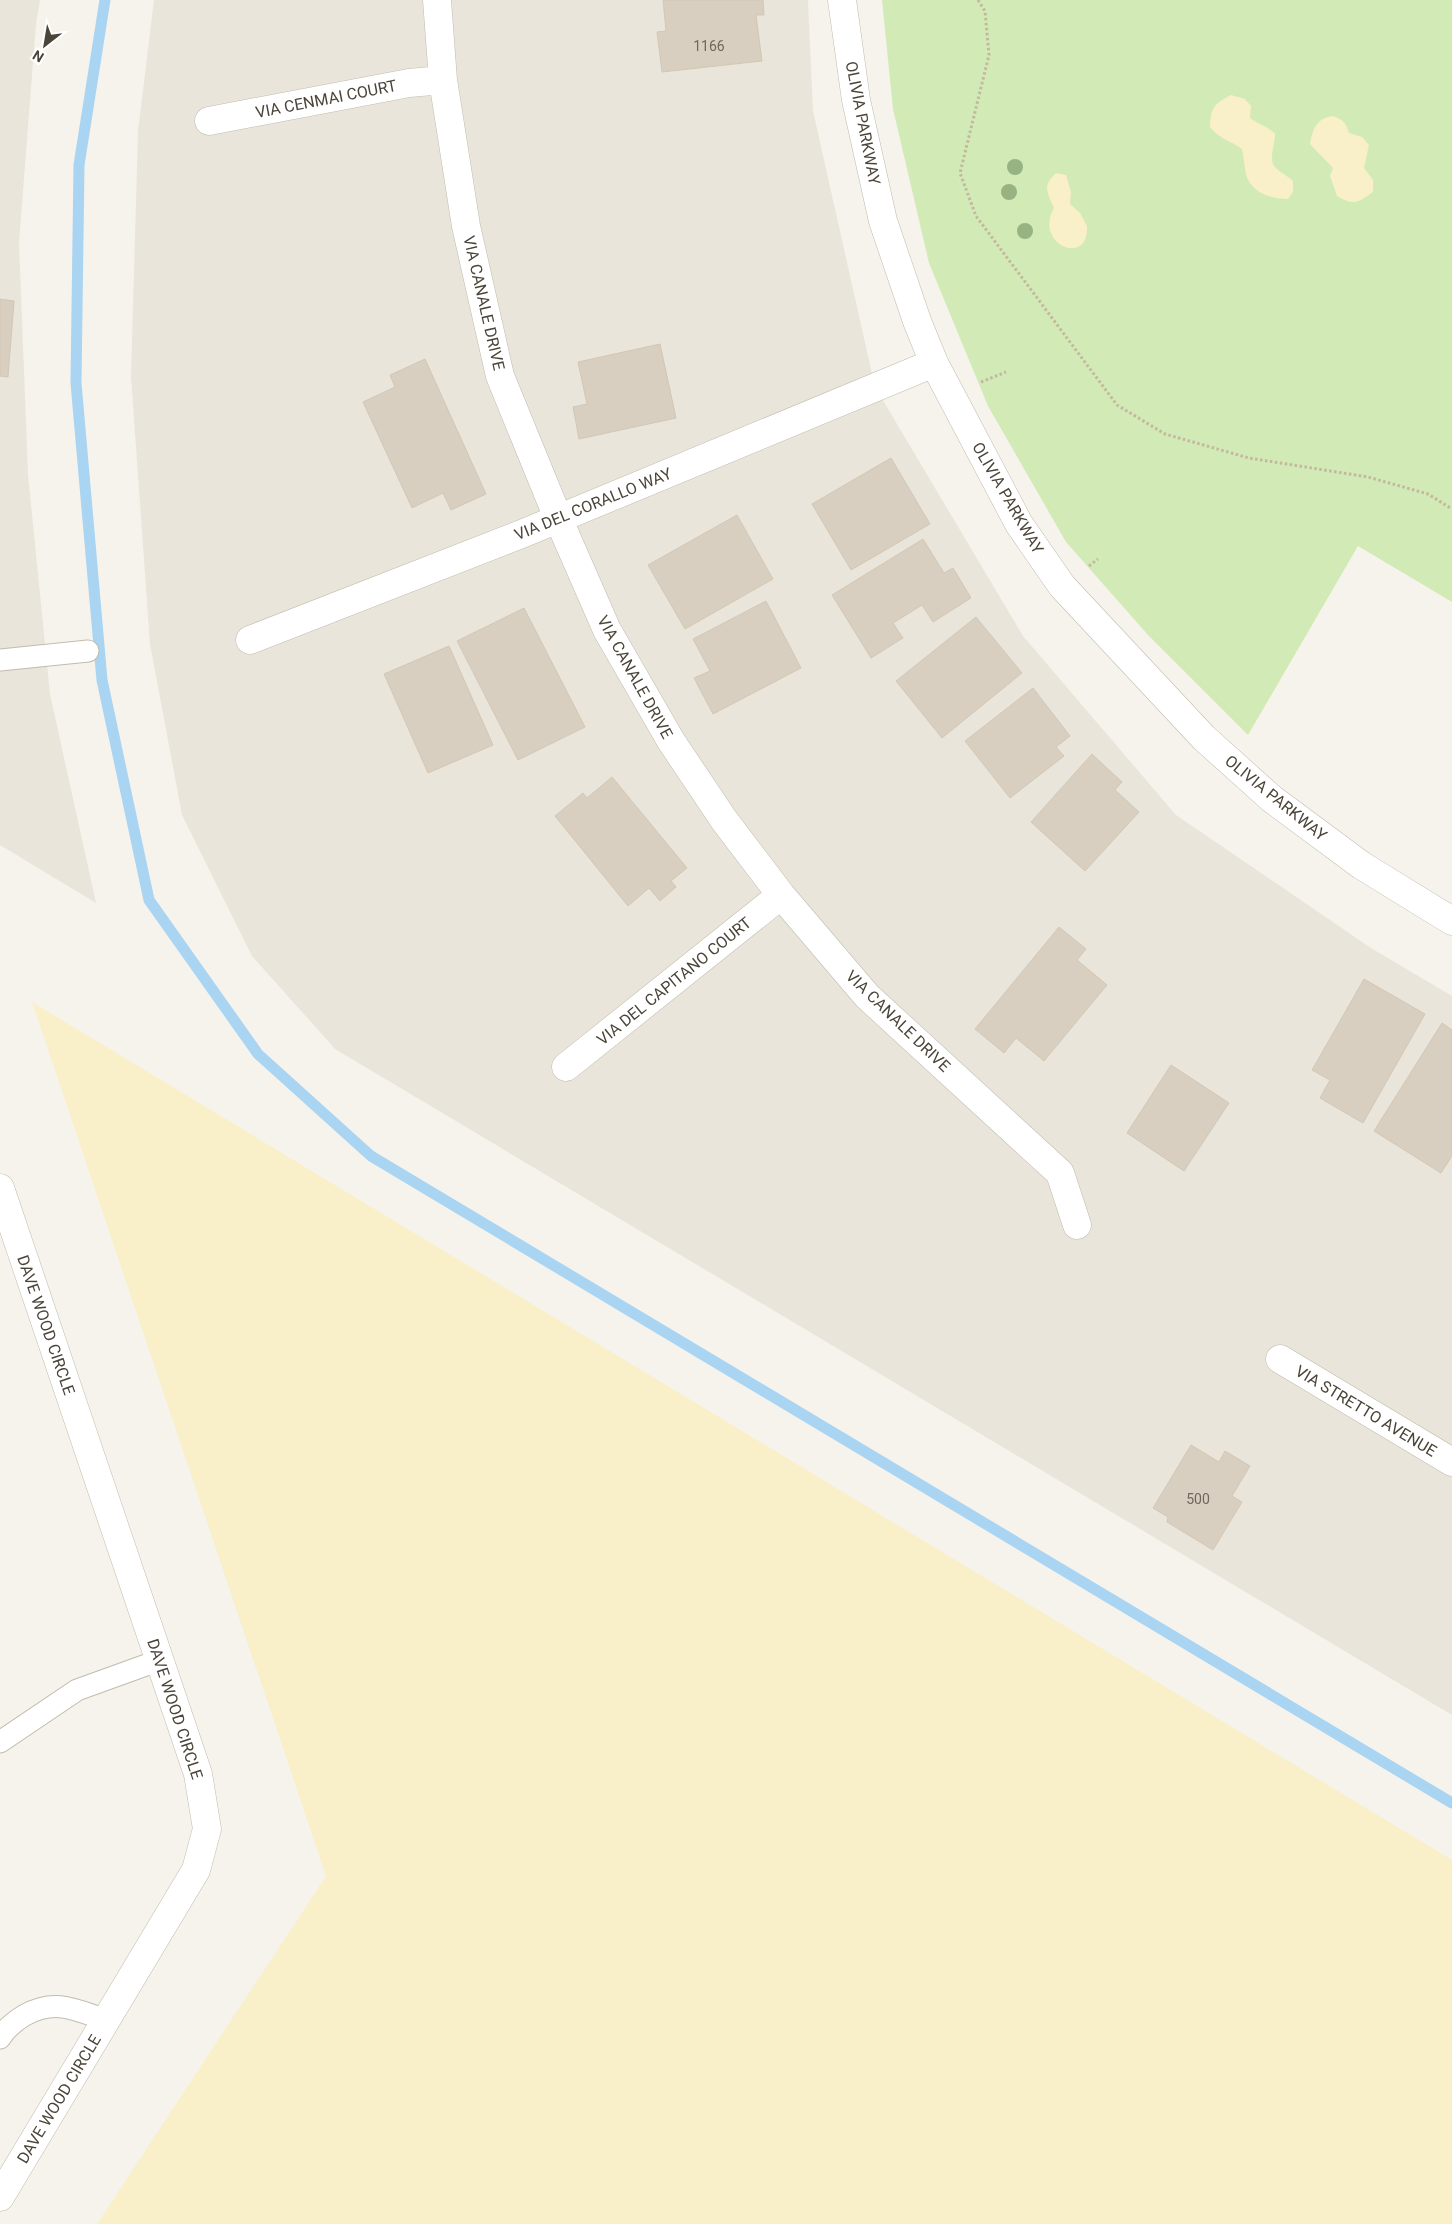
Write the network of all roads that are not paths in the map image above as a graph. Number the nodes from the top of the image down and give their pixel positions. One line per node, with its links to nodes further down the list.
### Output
1 (437, 0): 3 (street, VIA CANALE DRIVE)
2 (842, 0): 5 (street, OLIVIA PARKWAY)
3 (443, 80): 4 (street, VIA CENMAI COURT); 6 (street, VIA CANALE DRIVE)
4 (209, 121)
5 (934, 363): 6 (street, VIA DEL CORALLO WAY); 11 (street, OLIVIA PARKWAY)
6 (558, 518): 7 (street, VIA DEL CORALLO WAY); 10 (street, VIA CANALE DRIVE)
7 (250, 640)
8 (88, 651): 9 (lane)
9 (0, 660)
10 (781, 895): 12 (street, VIA DEL CAPITANO COURT); 14 (street, VIA CANALE DRIVE)
11 (1452, 920)
12 (566, 1067)
13 (0, 1188): 15 (street, DAVE WOOD CIRCLE)
14 (1077, 1225)
15 (7, 1231): 18 (street, DAVE WOOD CIRCLE)
16 (1280, 1359): 17 (street, VIA STRETTO AVENUE)
17 (1452, 1462)
18 (160, 1660): 19 (lane); 20 (street, DAVE WOOD CIRCLE)
19 (0, 1742)
20 (106, 2020): 21 (lane); 22 (street, DAVE WOOD CIRCLE)
21 (0, 2038)
22 (0, 2197)

